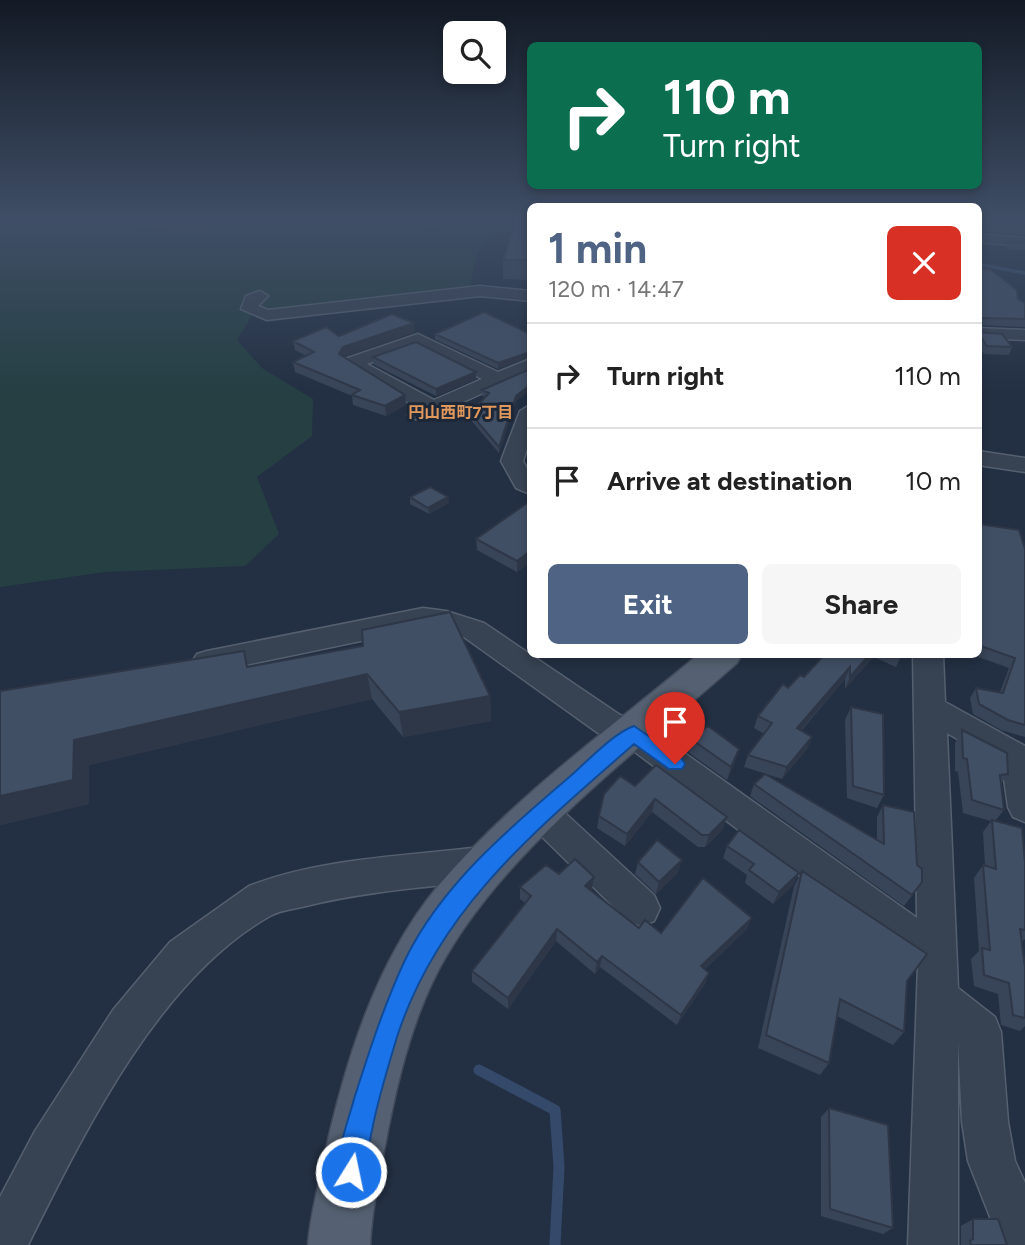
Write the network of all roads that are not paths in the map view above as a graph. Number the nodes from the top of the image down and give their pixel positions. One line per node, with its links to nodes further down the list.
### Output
1 (260, 296): 2 (street)
2 (527, 296)
3 (982, 333): 4 (street)
4 (1025, 335)
5 (527, 366): 6 (street)
6 (498, 380): 7 (street); 7 (street)
7 (433, 408): 8 (street)
8 (412, 417)
9 (527, 419): 12 (street)
10 (982, 459): 11 (street)
11 (1025, 465)
12 (527, 485)
13 (720, 658): 17 (main road)
14 (928, 658): 16 (street)
15 (181, 667): 17 (street)
16 (931, 709): 18 (street); 22 (street)
17 (634, 734): 19 (main road); 22 (street)
18 (1025, 807)
19 (541, 813): 20 (main road); 21 (street)
20 (490, 863): 24 (street); 25 (main road)
21 (641, 908)
22 (938, 977): 23 (street); 26 (street)
23 (1025, 1243)
24 (1, 1245)
25 (339, 1245)
26 (933, 1245)

